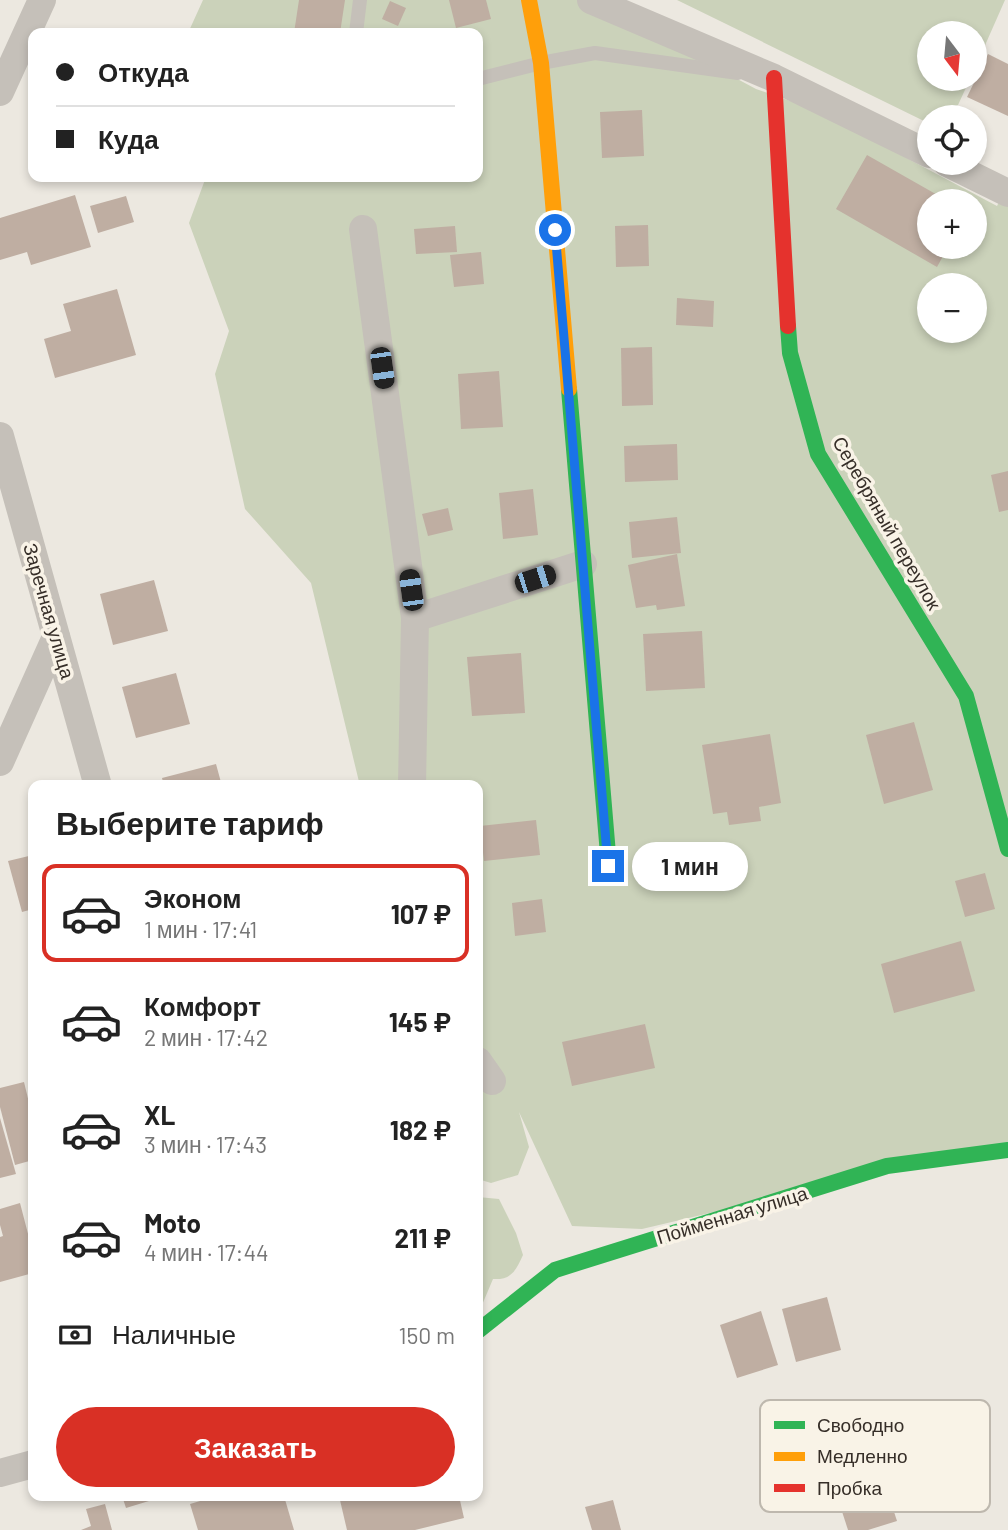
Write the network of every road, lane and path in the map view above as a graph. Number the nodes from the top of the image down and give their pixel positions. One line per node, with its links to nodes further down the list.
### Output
1 (43, 0): 5 (street)
2 (360, 0): 6 (lane)
3 (529, 0): 8 (street)
4 (591, 0): 10 (street)
5 (30, 28)
6 (357, 28)
7 (28, 32): 11 (street)
8 (541, 63): 9 (lane); 10 (lane); 17 (street)
9 (483, 78)
10 (774, 78): 12 (street); 23 (street, Серебряный переулок)
11 (0, 92)
12 (917, 148)
13 (972, 175): 14 (street)
14 (1008, 192)
15 (363, 229): 18 (street)
16 (0, 436): 19 (street, Заречная улица)
17 (583, 564): 18 (street); 24 (street)
18 (415, 618): 22 (street)
19 (56, 638): 20 (street); 21 (street, Заречная улица)
20 (0, 762)
21 (96, 780)
22 (412, 780)
23 (1008, 849)
24 (608, 866)
25 (1008, 1150): 26 (street, Пойменная улица)
26 (483, 1327)
27 (28, 1465): 28 (street)
28 (0, 1473)

